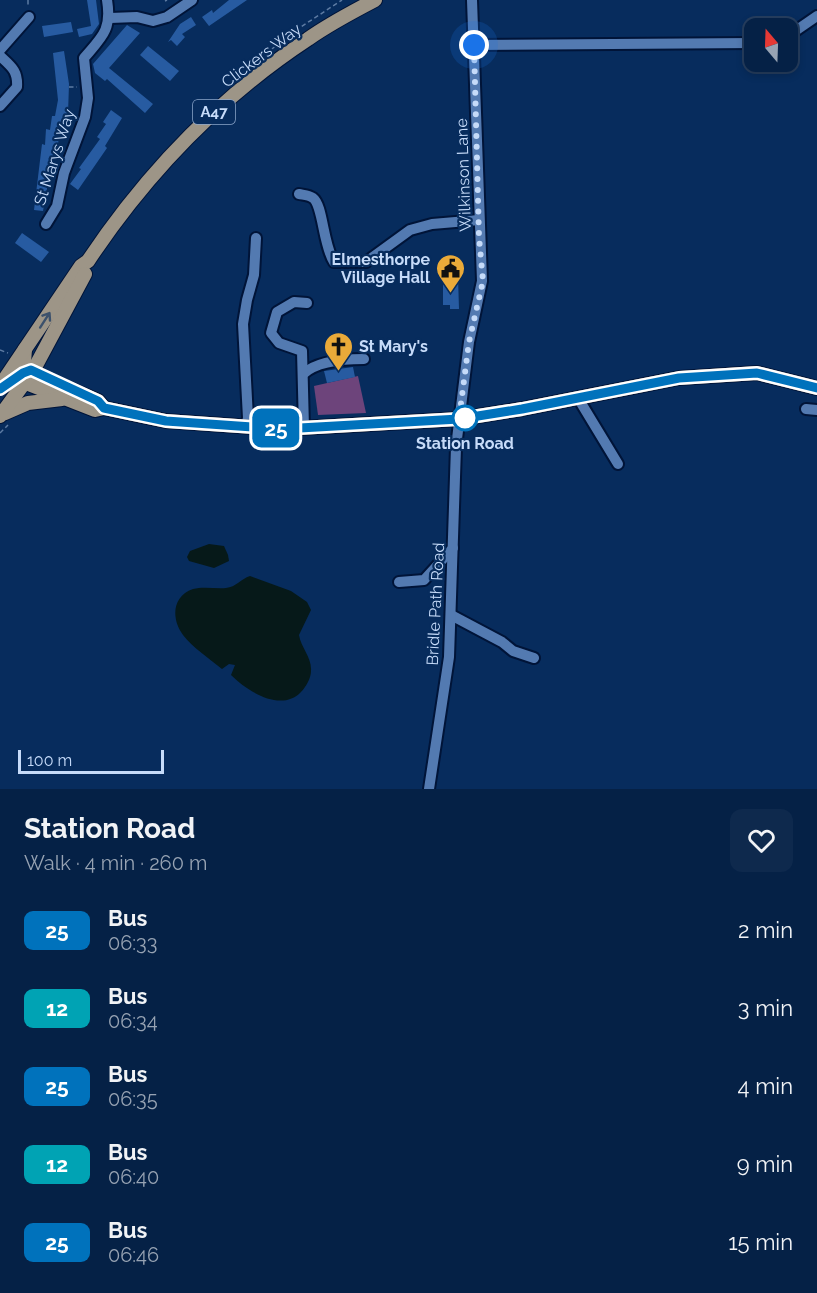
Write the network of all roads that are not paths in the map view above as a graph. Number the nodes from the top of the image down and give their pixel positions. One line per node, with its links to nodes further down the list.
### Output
1 (107, 0): 7 (street)
2 (192, 0): 7 (street)
3 (375, 0): 18 (main road, Clickers Way / A47)
4 (472, 0): 10 (street, Wilkinson Lane)
5 (817, 16): 8 (street)
6 (29, 17): 11 (street)
7 (110, 18): 16 (street, St Marys Way)
8 (798, 29)
9 (744, 43): 10 (street)
10 (474, 45): 15 (street, Wilkinson Lane)
11 (0, 50)
12 (0, 56): 13 (street)
13 (0, 106)
14 (299, 194): 15 (street)
15 (479, 220): 30 (street, Wilkinson Lane)
16 (46, 224)
17 (256, 238): 31 (street)
18 (88, 261): 20 (main road, Clickers Way / A47, one-way to 18); 23 (main road, Clickers Way / A47)
19 (307, 303): 22 (street)
20 (20, 352): 23 (main road); 24 (main road, Clickers Way / A47)
21 (364, 359): 22 (street)
22 (303, 374): 32 (street)
23 (27, 375): 24 (main road); 27 (main road); 28 (main road); 29 (main road, Clickers Way / A47)
24 (0, 387)
25 (817, 388): 26 (main road)
26 (578, 398): 30 (main road); 33 (street)
27 (64, 399): 28 (main road); 29 (main road)
28 (104, 408): 31 (main road)
29 (0, 415)
30 (459, 419): 32 (main road); 34 (street, Bridle Path Road)
31 (246, 426): 32 (main road)
32 (304, 428)
33 (618, 464)
34 (453, 548): 35 (street); 36 (street, Bridle Path Road)
35 (399, 582)
36 (451, 615): 37 (street); 38 (street, Bridle Path Road)
37 (534, 658)
38 (429, 789)

